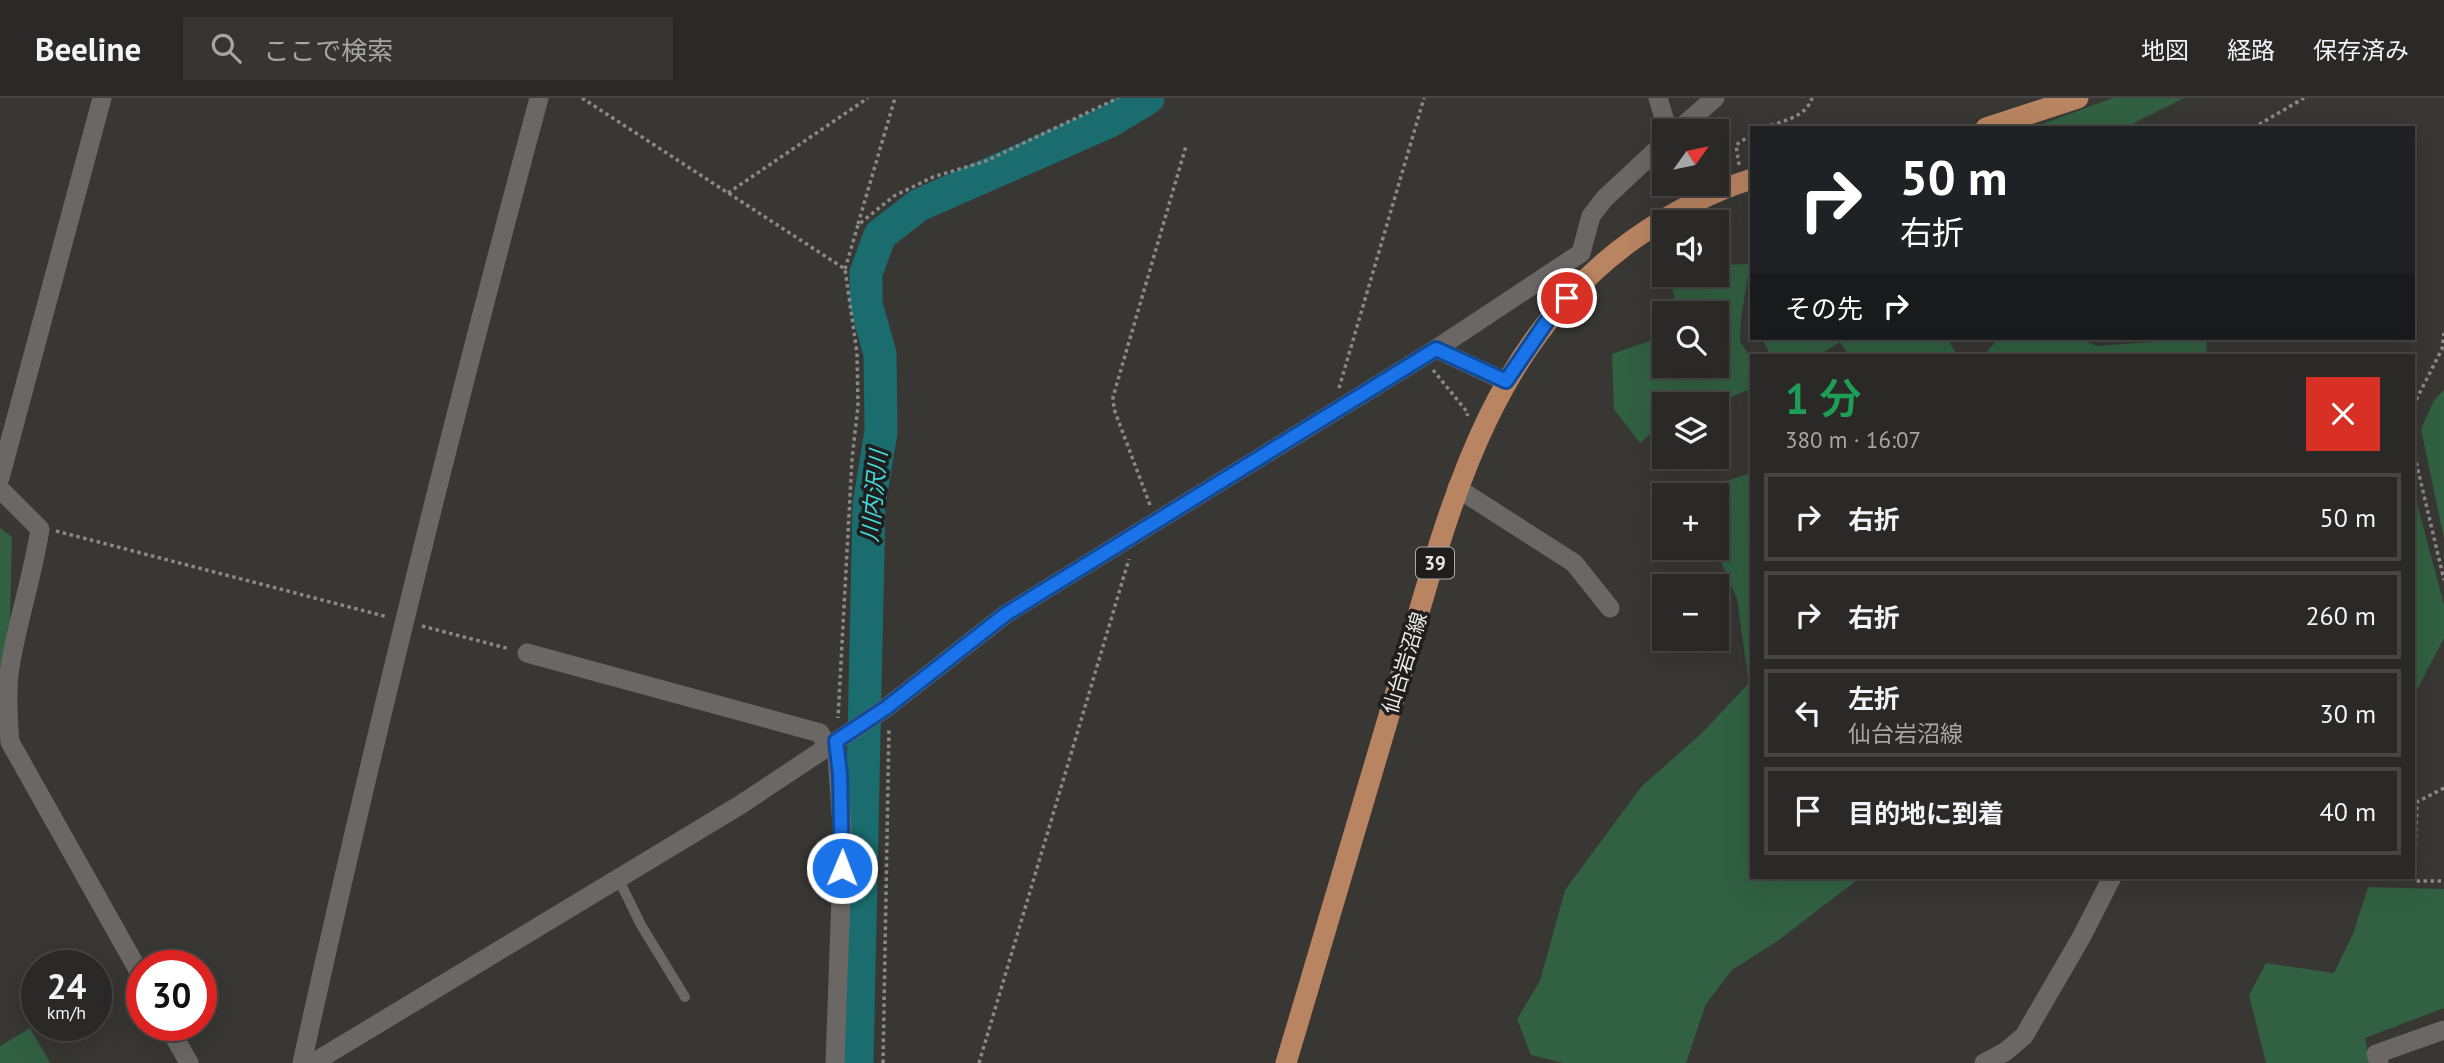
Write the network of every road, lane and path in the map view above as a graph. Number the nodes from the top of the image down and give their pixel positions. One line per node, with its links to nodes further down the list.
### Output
1 (102, 98): 31 (street)
2 (539, 98): 39 (street)
3 (582, 98): 22 (path)
4 (868, 98): 22 (path)
5 (895, 98): 23 (path)
6 (1118, 98): 23 (path)
7 (1424, 98): 29 (path)
8 (1658, 98): 13 (street)
9 (1715, 98): 14 (street)
10 (1812, 98): 15 (path)
11 (2078, 98): 16 (main road)
12 (2304, 98): 17 (path)
13 (1664, 119)
14 (1691, 119)
15 (1769, 126)
16 (1992, 126)
17 (2256, 126)
18 (1750, 135): 21 (path)
19 (1186, 146): 34 (path)
20 (1652, 154): 26 (street)
21 (1748, 180): 27 (main road, 仙台岩沼線 / 39)
22 (728, 193): 24 (path)
23 (858, 225): 24 (path)
24 (845, 270): 42 (path)
25 (2444, 333): 28 (path)
26 (1436, 349): 27 (street); 29 (street)
27 (1506, 381): 32 (main road, 仙台岩沼線 / 39)
28 (2415, 403)
29 (1331, 415): 34 (street)
30 (2415, 457): 37 (path)
31 (0, 478)
32 (1457, 488): 38 (street); 60 (main road, 仙台岩沼線 / 39)
33 (0, 489): 35 (street)
34 (1156, 523): 36 (street)
35 (40, 529): 39 (path); 43 (street)
36 (1129, 541): 41 (street); 59 (path)
37 (2444, 580)
38 (1610, 608)
39 (404, 621): 40 (path); 55 (street)
40 (527, 653): 42 (street)
41 (888, 706): 42 (street); 58 (path)
42 (837, 741): 46 (street); 57 (street)
43 (5, 746): 50 (street)
44 (2444, 788): 45 (path)
45 (2415, 855)
46 (618, 878): 51 (lane); 56 (street)
47 (2111, 879): 61 (street)
48 (2414, 879): 49 (path)
49 (2444, 881)
50 (126, 950)
51 (685, 997)
52 (2444, 1030): 62 (street)
53 (177, 1041): 54 (street)
54 (189, 1063)
55 (302, 1063)
56 (313, 1063)
57 (835, 1063)
58 (883, 1063)
59 (979, 1063)
60 (1286, 1063)
61 (1984, 1063)
62 (2379, 1063)

